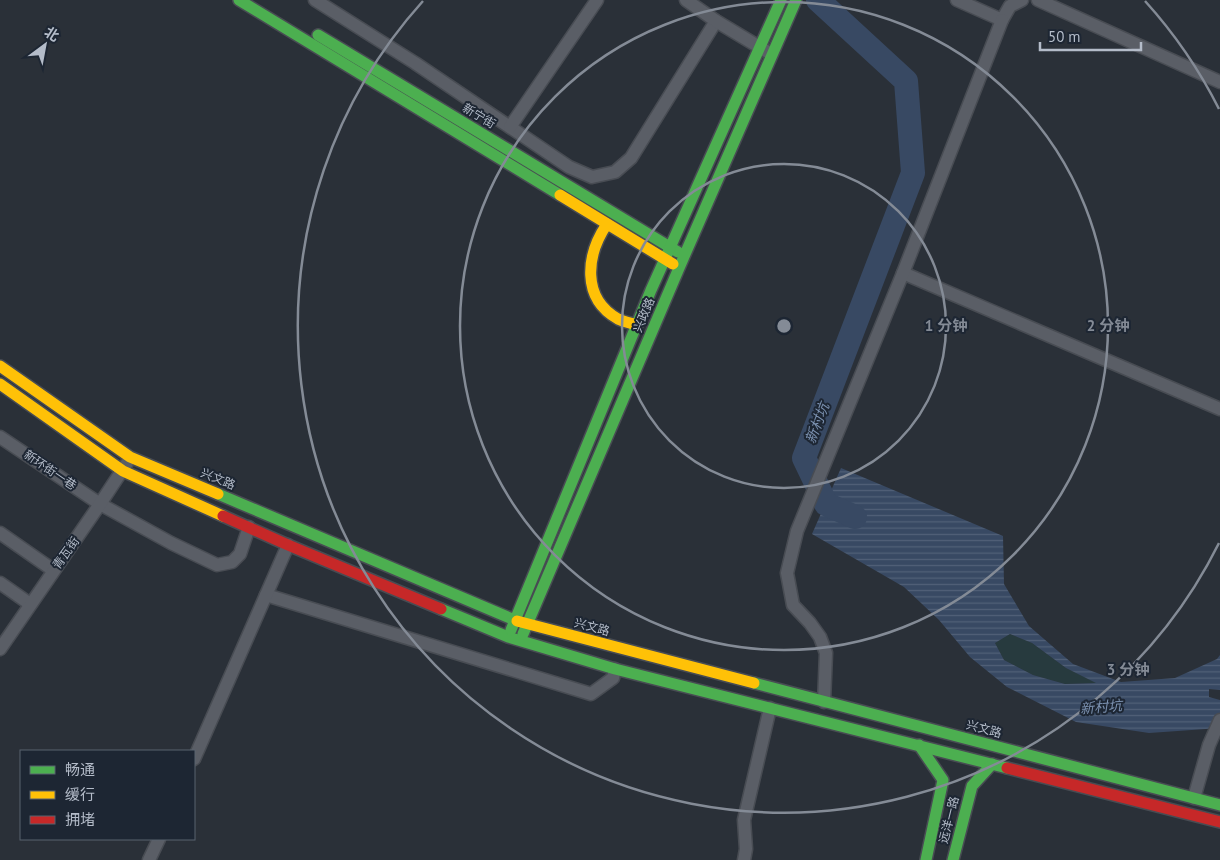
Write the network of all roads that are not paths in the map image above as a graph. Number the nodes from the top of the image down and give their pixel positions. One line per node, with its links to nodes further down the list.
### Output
1 (239, 0): 17 (street)
2 (260, 0): 18 (street, 新宁街)
3 (315, 0): 16 (street)
4 (597, 0): 16 (street)
5 (686, 0): 12 (street)
6 (781, 0): 13 (street, 兴政路)
7 (796, 0): 14 (street, 兴政路)
8 (958, 0): 11 (street)
9 (1022, 0): 11 (street)
10 (1038, 0): 15 (street)
11 (1002, 20): 22 (street)
12 (716, 21): 13 (street); 16 (street)
13 (760, 48): 14 (street); 18 (street, 兴政路)
14 (772, 55): 19 (street, 兴政路)
15 (1220, 82)
16 (510, 127)
17 (607, 224): 20 (street); 23 (street)
18 (670, 247): 19 (street, 新宁街); 20 (street, 兴政路)
19 (684, 256): 21 (street, 兴政路)
20 (665, 259): 21 (street); 23 (street, 兴政路)
21 (679, 268): 39 (street, 兴政路)
22 (903, 273): 26 (street); 44 (street)
23 (637, 325): 38 (street, 兴政路)
24 (0, 366): 28 (street, 兴文路)
25 (0, 384): 29 (street)
26 (1220, 408)
27 (0, 437): 30 (street, 新环街一巷)
28 (130, 457): 29 (street, 青瓦街); 38 (street, 兴文路)
29 (123, 471): 30 (street, 青瓦街); 31 (street)
30 (100, 504): 31 (street, 新环街一巷); 34 (street, 青瓦街)
31 (249, 527): 33 (street)
32 (0, 532): 34 (street)
33 (288, 545): 36 (street); 40 (street)
34 (53, 570): 37 (street, 青瓦街)
35 (0, 583): 37 (street)
36 (266, 595): 43 (street); 48 (street)
37 (30, 604): 42 (street, 青瓦街)
38 (515, 620): 39 (street, 兴文路); 40 (street, 兴政路)
39 (527, 624): 41 (street, 兴政路); 44 (street, 兴文路)
40 (508, 637): 41 (street)
41 (520, 641): 43 (street)
42 (2, 643)
43 (615, 668): 45 (street)
44 (824, 702): 50 (street, 兴文路)
45 (770, 708): 47 (street); 55 (street)
46 (1220, 720): 50 (street)
47 (918, 745): 49 (street); 56 (street)
48 (195, 757)
49 (992, 764): 52 (street); 57 (street, 远洋一路)
50 (1194, 798): 51 (street, 兴文路)
51 (1220, 805)
52 (1220, 822)
53 (159, 840): 54 (street)
54 (149, 860)
55 (744, 860)
56 (926, 860)
57 (953, 860)

